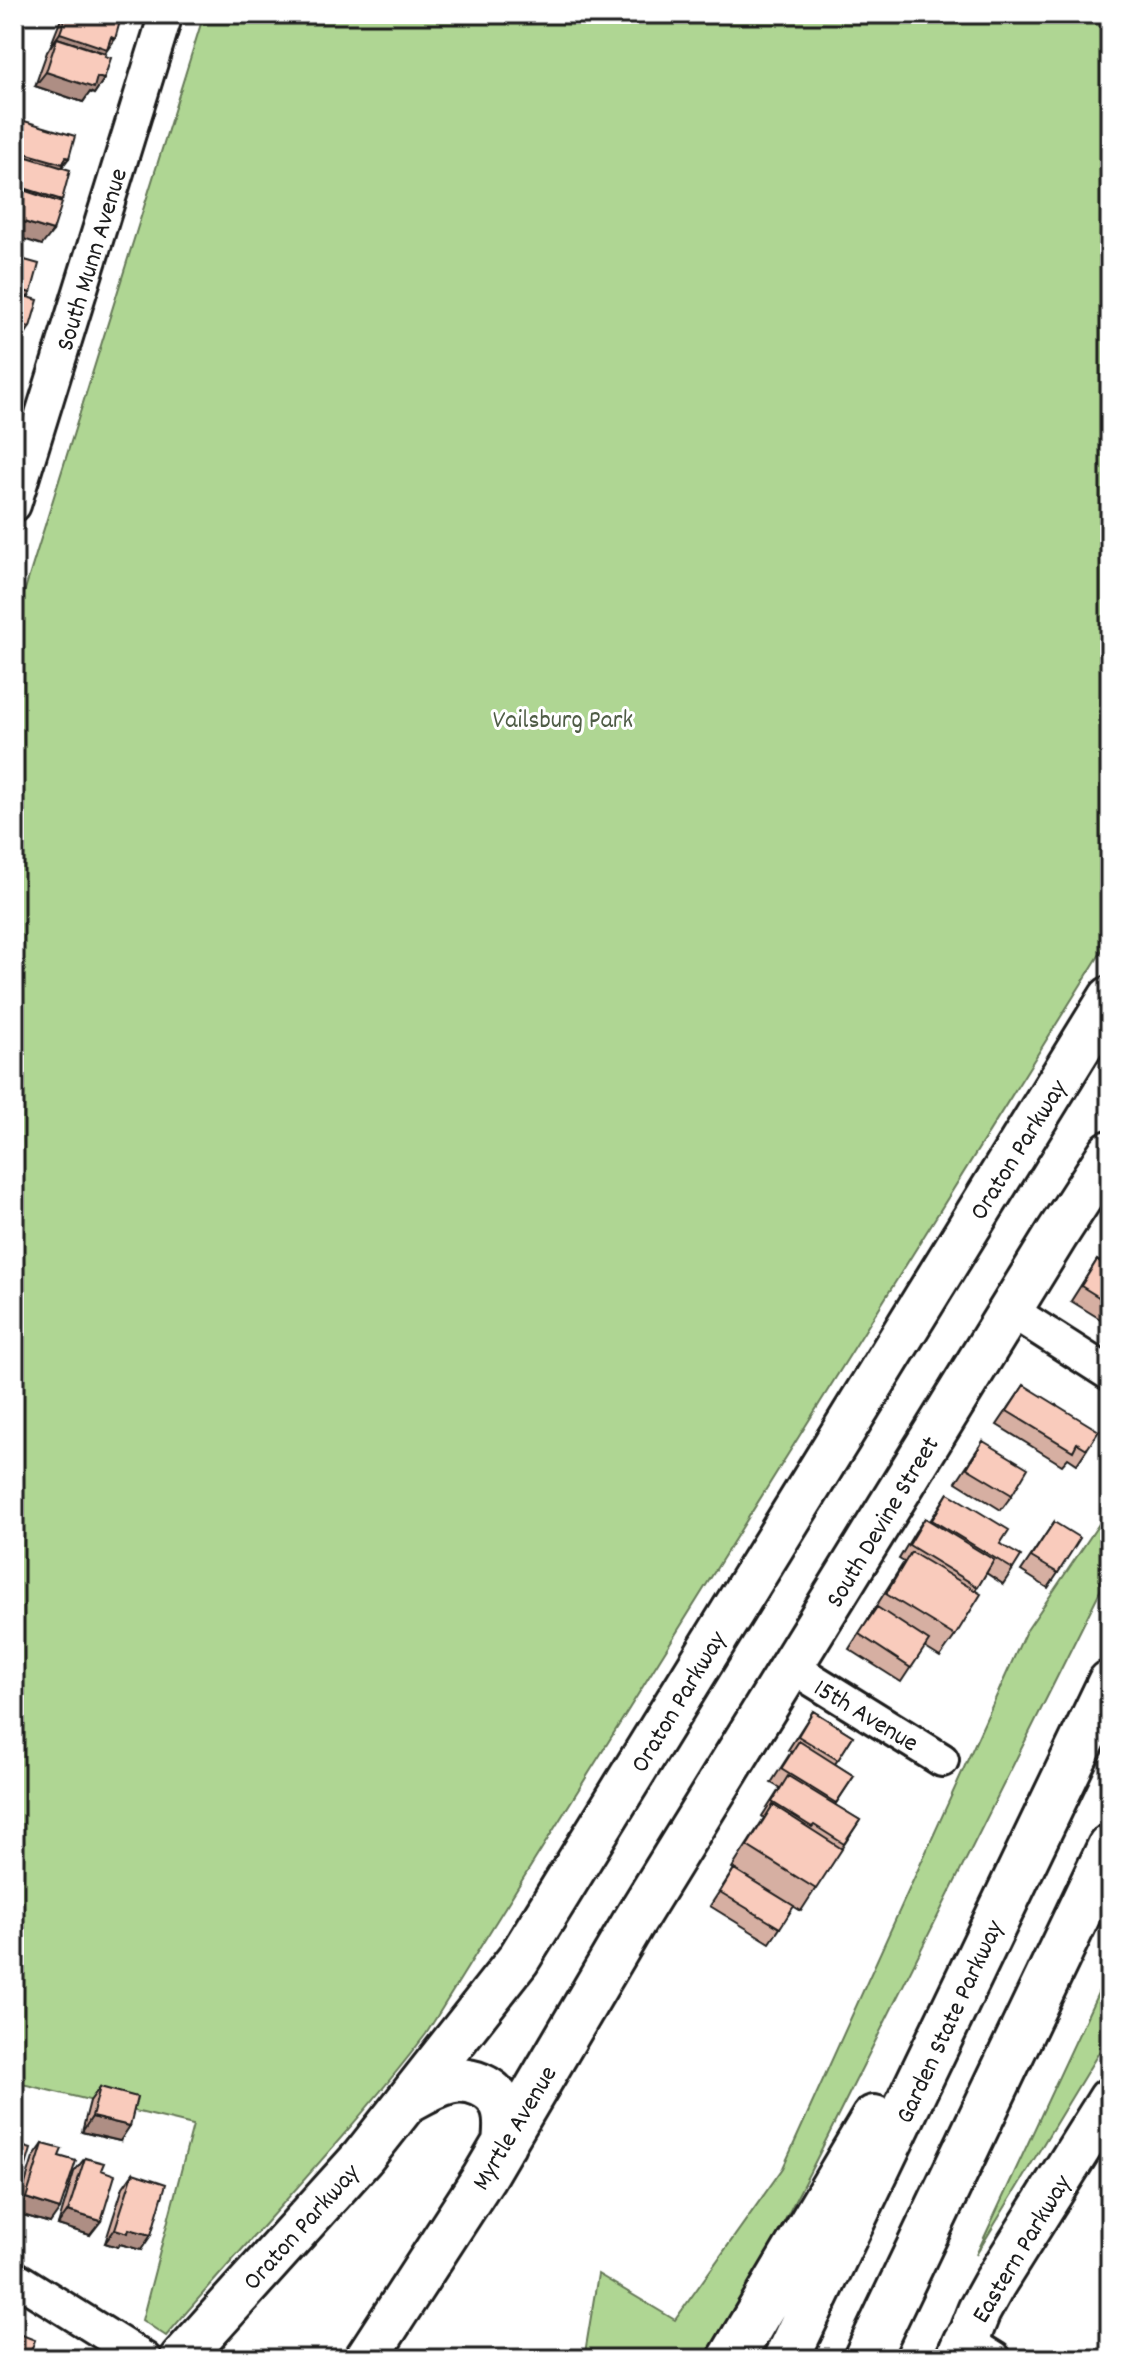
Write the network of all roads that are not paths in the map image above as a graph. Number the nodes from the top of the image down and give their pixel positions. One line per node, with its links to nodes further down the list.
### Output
1 (166, 14): 2 (street, South Munn Avenue)
2 (14, 505)
3 (1110, 998): 14 (main road, Oraton Parkway)
4 (1110, 1152): 5 (main road, South Devine Street)
5 (1010, 1310): 6 (street); 7 (main road, South Devine Street)
6 (1110, 1374)
7 (792, 1667): 9 (street, 15th Avenue); 12 (main road, South Devine Street)
8 (1110, 1683): 11 (highway, Garden State Parkway)
9 (942, 1760)
10 (1110, 1847): 23 (highway)
11 (1019, 1871): 21 (highway); 22 (highway, Garden State Parkway)
12 (653, 1891): 15 (main road, Myrtle Avenue)
13 (1110, 2099): 17 (main road, Eastern Parkway)
14 (405, 2103): 15 (main road); 19 (main road, Oraton Parkway)
15 (504, 2144): 20 (main road, Myrtle Avenue)
16 (14, 2277): 18 (street)
17 (970, 2355)
18 (145, 2359)
19 (181, 2359)
20 (366, 2359)
21 (731, 2359)
22 (786, 2359)
23 (866, 2359)

